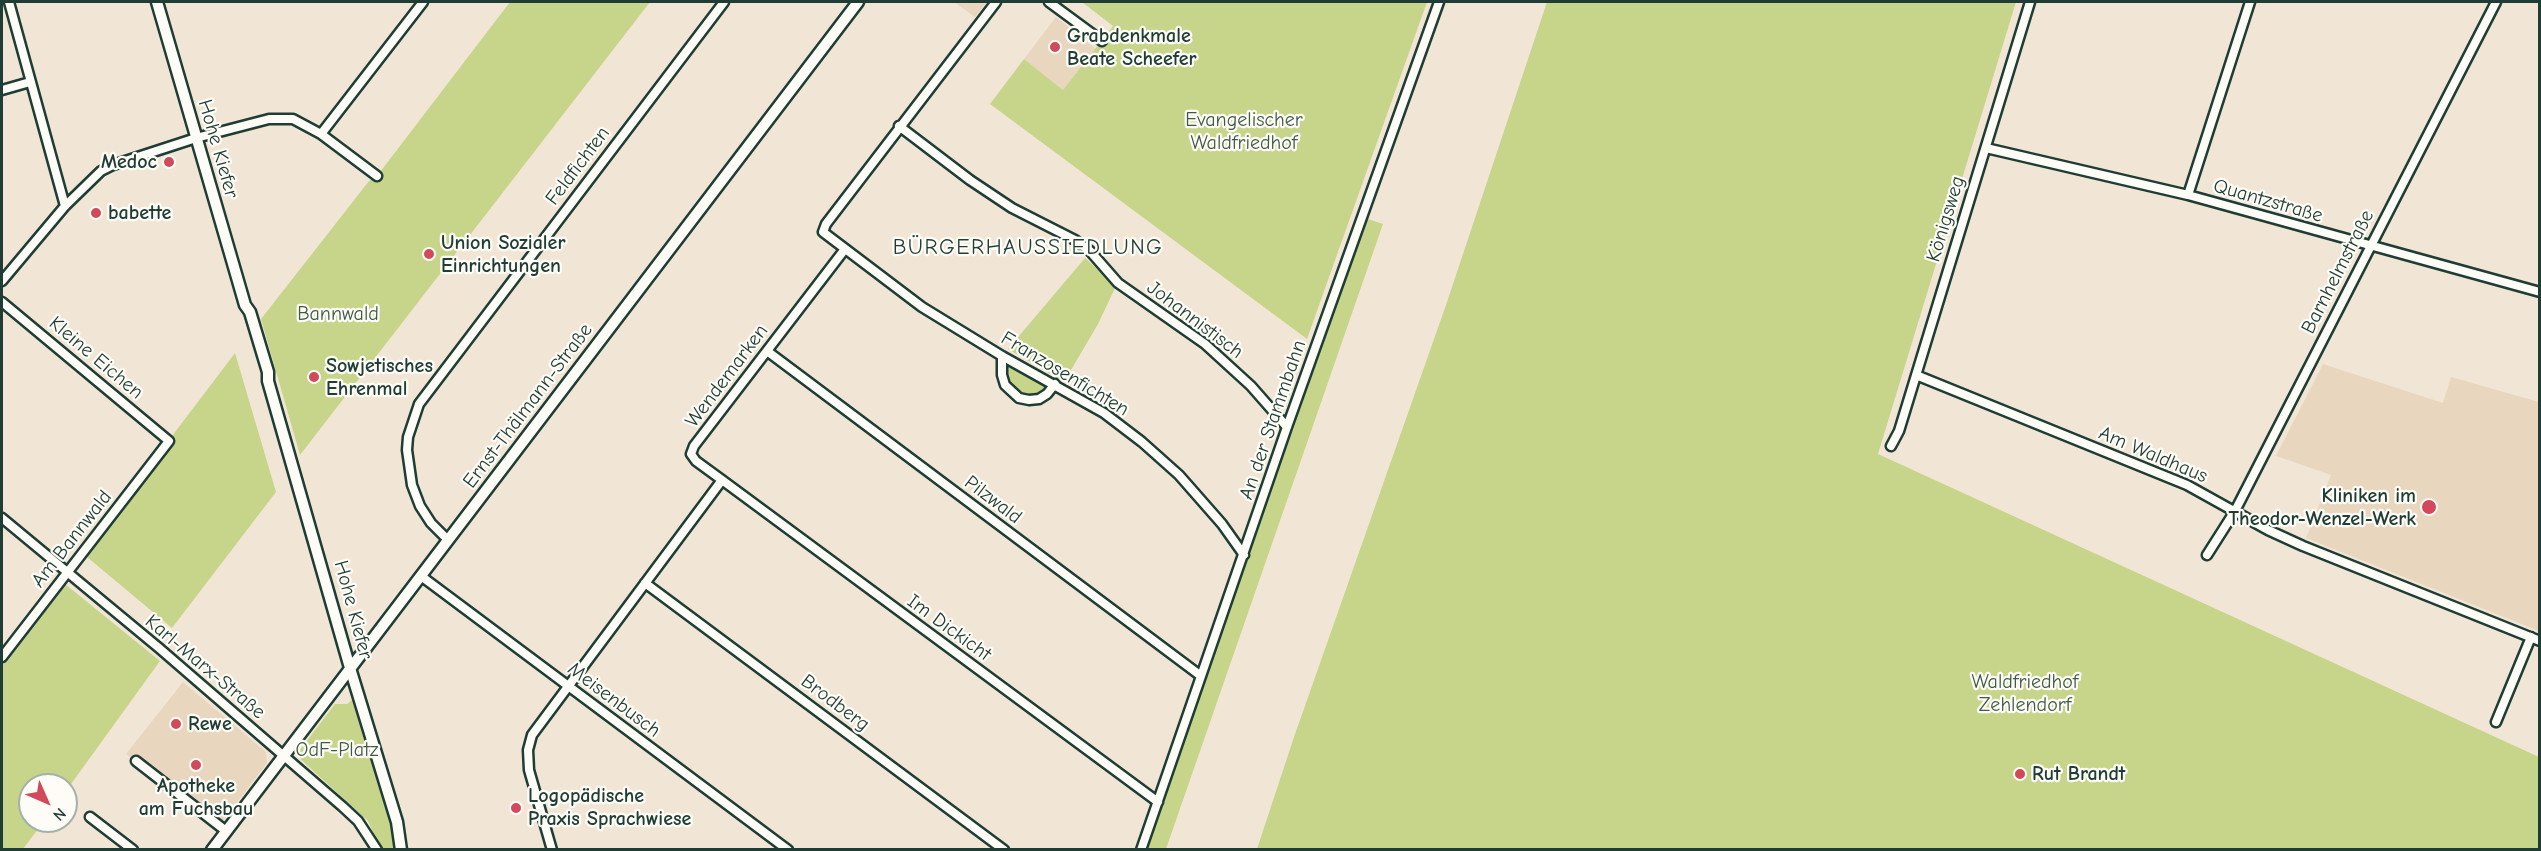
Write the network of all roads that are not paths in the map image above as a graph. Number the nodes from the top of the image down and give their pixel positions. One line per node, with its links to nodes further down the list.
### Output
1 (9, 2): 13 (street)
2 (158, 2): 17 (street, Hohe Kiefer)
3 (423, 2): 16 (street)
4 (724, 2): 37 (street, Feldfichten)
5 (858, 2): 37 (street, Ernst-Thälmann-Straße)
6 (996, 2): 15 (street)
7 (1049, 2): 12 (street)
8 (1439, 2): 31 (street, An der Stammbahn)
9 (2030, 2): 18 (street, Königsweg)
10 (2250, 2): 20 (street)
11 (2496, 2): 22 (street, Barnhelmstraße)
12 (1102, 41)
13 (30, 82): 14 (street); 21 (street)
14 (2, 90)
15 (899, 126): 23 (street); 31 (street, Johannistisch)
16 (321, 134): 17 (street); 19 (street)
17 (196, 138): 21 (street); 46 (street, Hohe Kiefer)
18 (1986, 148): 20 (street, Quantzstraße); 29 (street, Königsweg)
19 (377, 176)
20 (2188, 195): 22 (street, Quantzstraße)
21 (65, 206): 24 (street)
22 (2369, 246): 25 (street, Quantzstraße); 35 (street, Barnhelmstraße)
23 (844, 249): 27 (street, Wendemarken); 28 (street, Franzosenfichten)
24 (2, 281)
25 (2540, 292)
26 (2, 302): 32 (street, Kleine Eichen)
27 (766, 351): 34 (street, Wendemarken); 47 (street, Pilzwald)
28 (1002, 356): 30 (street, Franzosenfichten); 30 (street)
29 (1916, 375): 33 (street, Königsweg); 35 (street, Am Waldhaus)
30 (1055, 384): 38 (street, Franzosenfichten)
31 (1287, 427): 38 (street, An der Stammbahn)
32 (169, 441): 40 (street, Am Bannwald)
33 (1891, 446)
34 (722, 480): 42 (street); 52 (street, Im Dickicht)
35 (2235, 511): 39 (street, Barnhelmstraße); 43 (street, Am Waldhaus)
36 (2, 518): 40 (street, Karl-Marx-Straße)
37 (448, 540): 41 (street, Ernst-Thälmann-Straße)
38 (1244, 555): 47 (street, An der Stammbahn)
39 (2207, 555)
40 (68, 572): 45 (street, Am Bannwald); 50 (street, Karl-Marx-Straße)
41 (421, 576): 46 (street, Ernst-Thälmann-Straße); 48 (street, Meisenbusch)
42 (645, 583): 48 (street); 61 (street, Brodberg)
43 (2530, 637): 44 (street, Am Waldhaus); 49 (street)
44 (2540, 641)
45 (2, 657)
46 (350, 668): 50 (street, Ernst-Thälmann-Straße); 58 (street, Hohe Kiefer)
47 (1201, 675): 52 (street, An der Stammbahn)
48 (568, 687): 59 (street); 60 (street, Meisenbusch)
49 (2496, 722)
50 (284, 756): 54 (street, Ernst-Thälmann-Straße); 57 (street, Karl-Marx-Straße)
51 (136, 761): 54 (street)
52 (1158, 802): 62 (street, An der Stammbahn)
53 (90, 817): 55 (street)
54 (226, 831): 56 (street, Ernst-Thälmann-Straße)
55 (133, 849)
56 (212, 849)
57 (377, 849)
58 (401, 849)
59 (552, 849)
60 (788, 849)
61 (1004, 849)
62 (1141, 849)

